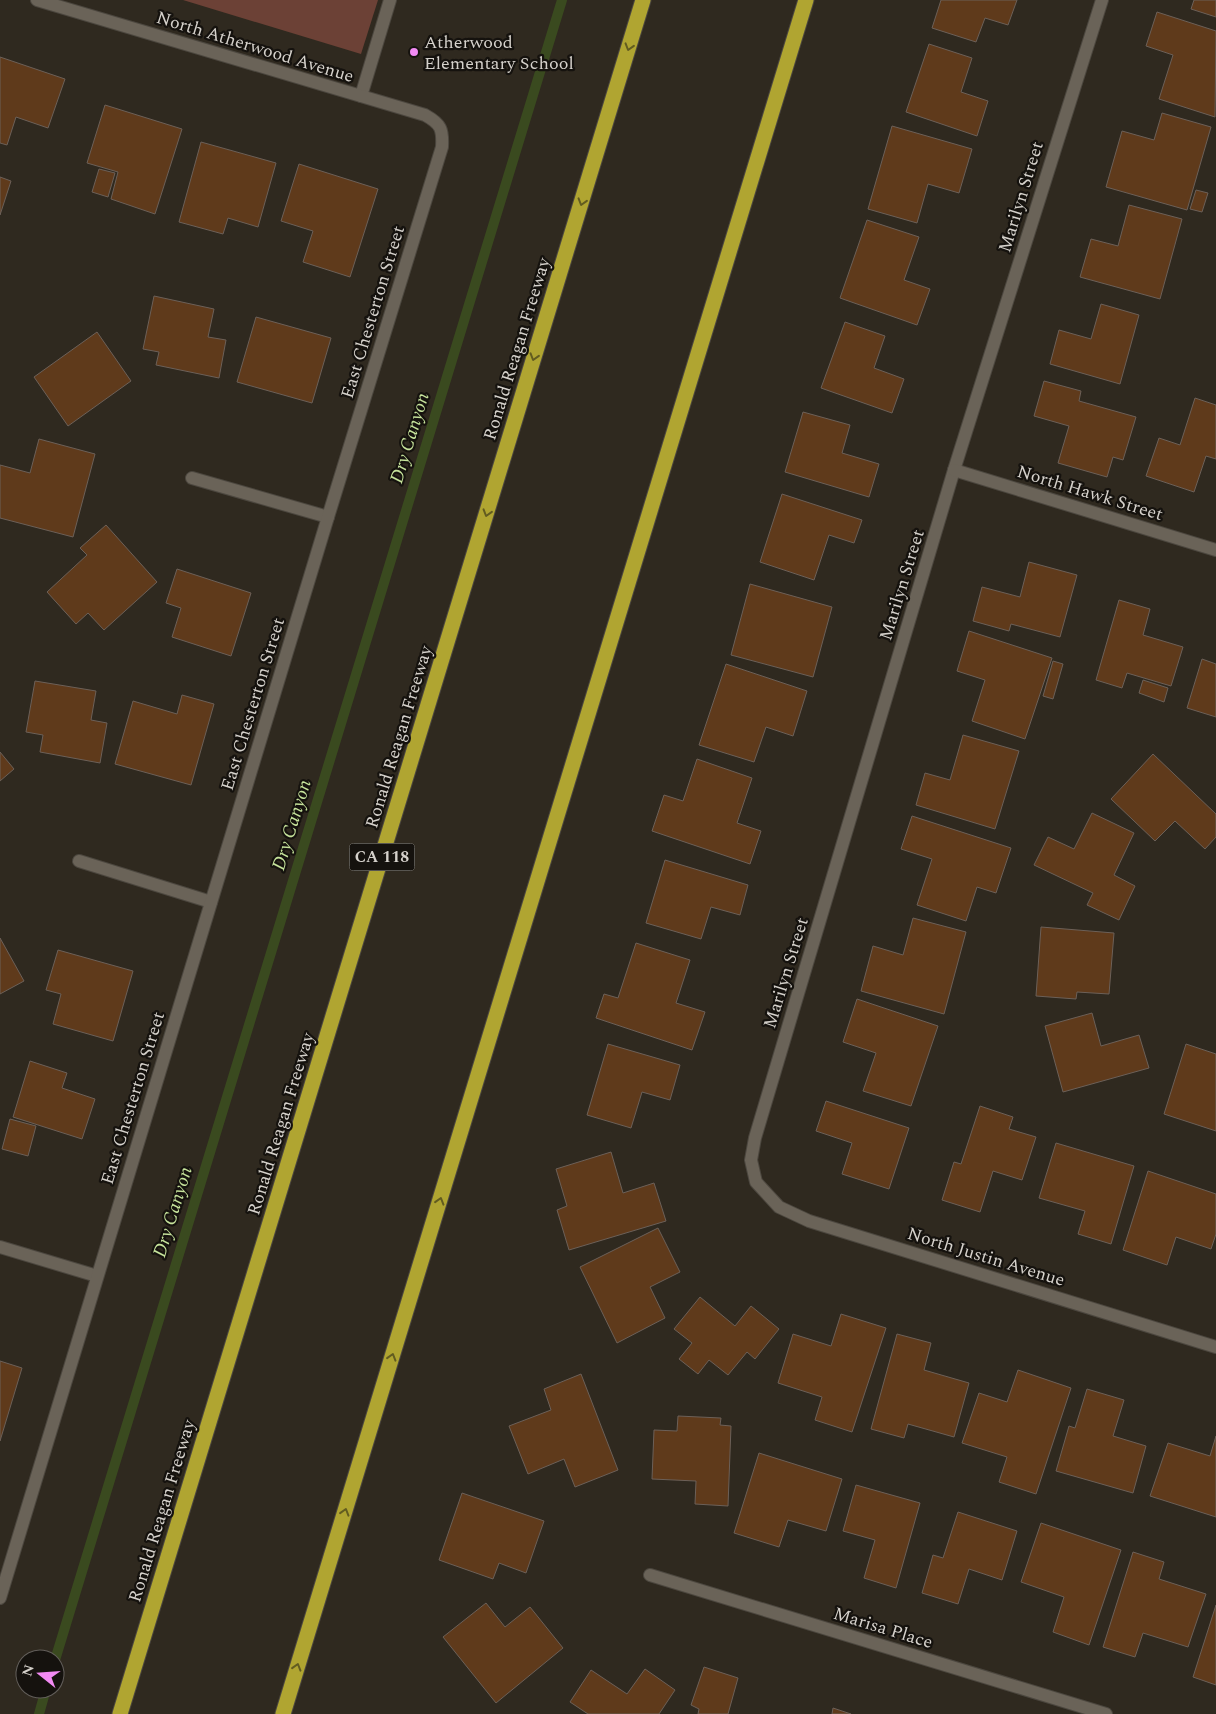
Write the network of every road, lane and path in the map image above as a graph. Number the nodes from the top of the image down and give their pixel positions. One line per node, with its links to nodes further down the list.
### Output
1 (37, 0): 6 (street, North Atherwood Avenue)
2 (390, 0): 6 (street)
3 (643, 0): 20 (highway, Ronald Reagan Freeway / CA 118, one-way to 20)
4 (806, 0): 21 (highway, one-way to 4)
5 (1102, 0): 8 (street, Marilyn Street)
6 (361, 96): 7 (street, North Atherwood Avenue)
7 (442, 147): 10 (street, East Chesterton Street)
8 (954, 470): 11 (street, North Hawk Street); 14 (street, Marilyn Street)
9 (192, 478): 10 (street)
10 (328, 517): 13 (street, East Chesterton Street)
11 (1216, 550)
12 (80, 861): 13 (street)
13 (211, 902): 16 (street, East Chesterton Street)
14 (756, 1182): 17 (street, North Justin Avenue)
15 (0, 1247): 16 (street)
16 (97, 1276): 19 (street, East Chesterton Street)
17 (1216, 1347)
18 (650, 1575): 22 (street, Marisa Place)
19 (0, 1598)
20 (120, 1714)
21 (283, 1714)
22 (1106, 1714)

